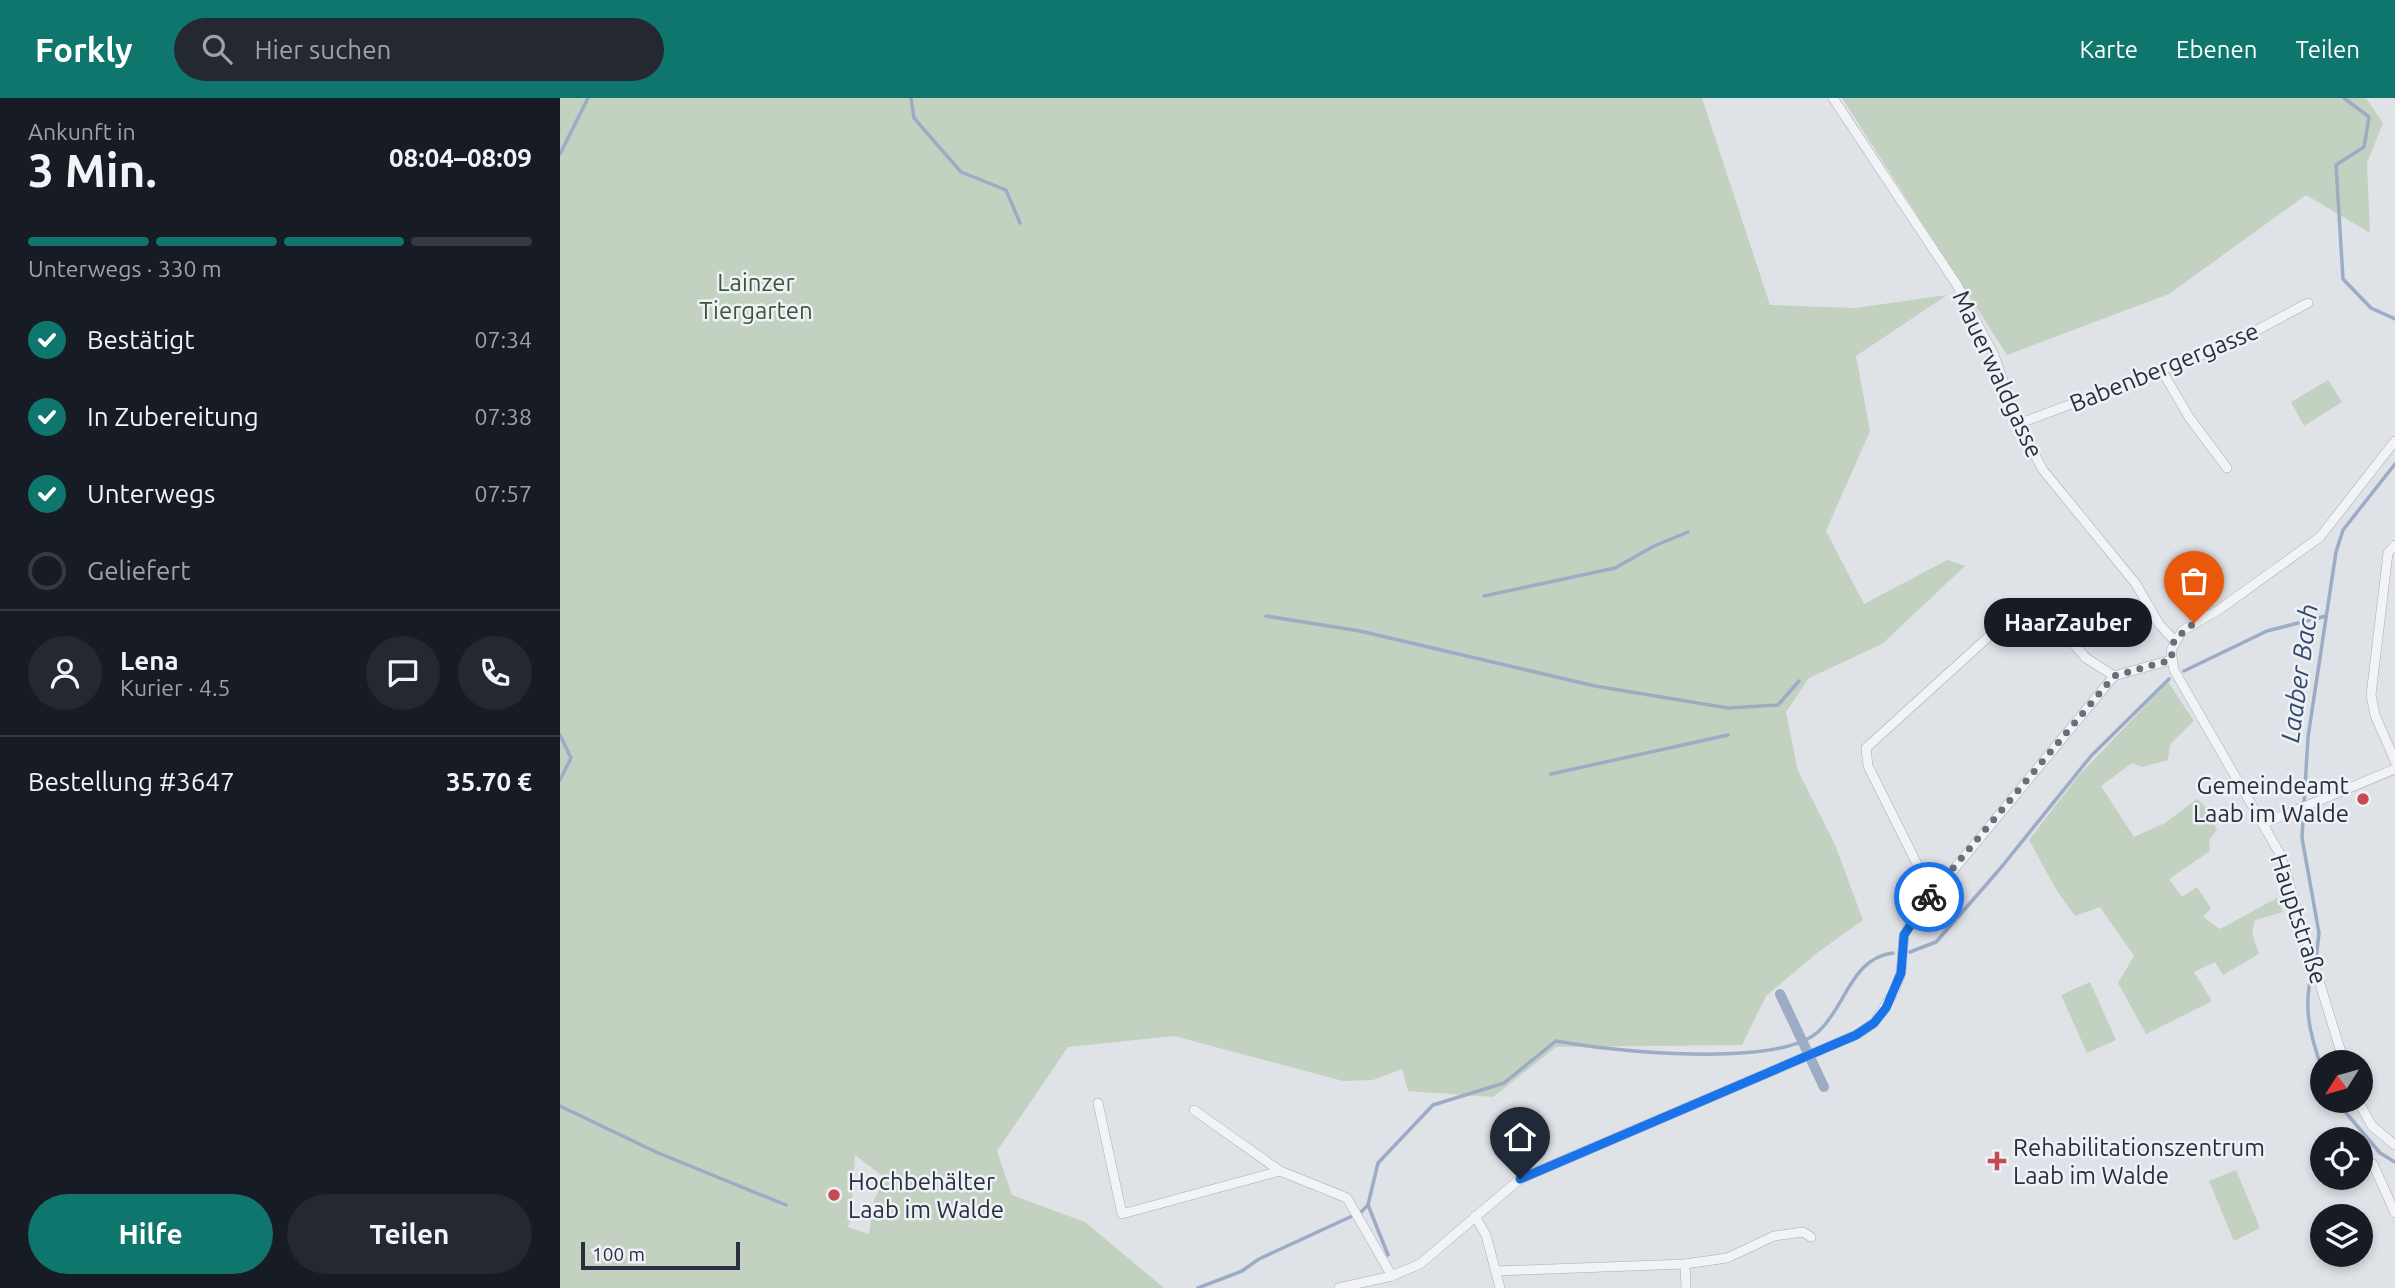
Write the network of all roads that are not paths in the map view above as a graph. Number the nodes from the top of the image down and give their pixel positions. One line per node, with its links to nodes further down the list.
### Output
1 (1833, 98): 4 (street, Mauerwaldgasse)
2 (2308, 303): 3 (street, Babenbergergasse)
3 (2162, 371): 4 (street, Babenbergergasse); 6 (street)
4 (2018, 424): 8 (street, Mauerwaldgasse)
5 (2395, 441): 8 (street)
6 (2227, 468)
7 (2395, 545): 11 (street)
8 (2174, 640): 9 (street)
9 (2171, 660): 10 (street); 13 (street, Hauptstraße)
10 (2114, 676): 14 (street); 14 (street)
11 (2395, 761)
12 (2395, 769): 13 (street)
13 (2265, 823): 15 (street, Hauptstraße)
14 (1932, 894): 23 (street)
15 (2340, 1050)
16 (1098, 1103): 21 (street)
17 (1194, 1110): 21 (street)
18 (2365, 1113): 19 (street)
19 (2395, 1145)
20 (2373, 1164): 22 (street)
21 (1280, 1171): 27 (street)
22 (2395, 1213)
23 (1475, 1216): 26 (street); 27 (street)
24 (1811, 1237): 25 (street)
25 (1685, 1264): 26 (street); 30 (street)
26 (1496, 1270): 29 (street)
27 (1392, 1276): 28 (street)
28 (1339, 1288)
29 (1500, 1288)
30 (1686, 1288)

